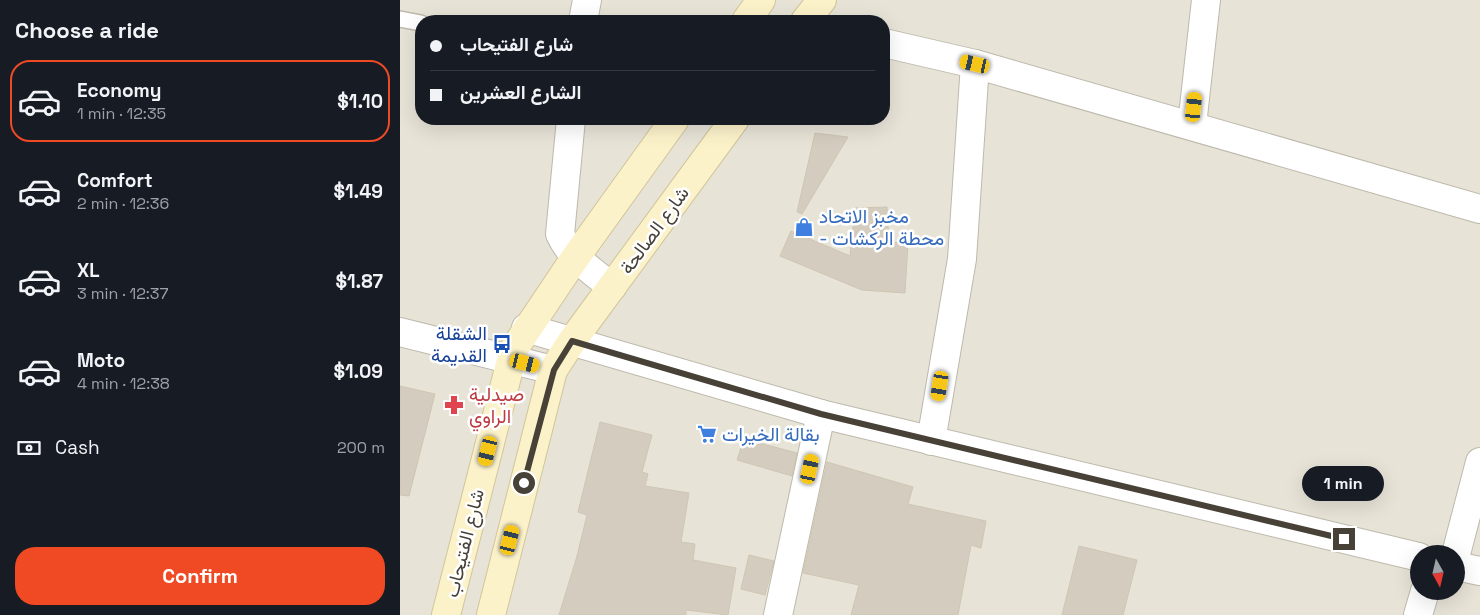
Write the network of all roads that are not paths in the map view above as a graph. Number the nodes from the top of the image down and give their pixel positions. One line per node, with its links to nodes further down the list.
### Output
1 (587, 0): 5 (street)
2 (761, 0): 6 (main road)
3 (822, 0): 7 (main road)
4 (1206, 0): 15 (street)
5 (584, 15)
6 (750, 15)
7 (811, 15)
8 (400, 19): 9 (lane)
9 (415, 22)
10 (890, 44): 11 (street)
11 (975, 64): 15 (street); 25 (street)
12 (570, 125): 17 (street)
13 (671, 125): 17 (main road)
14 (731, 125): 18 (main road, شارع الصالحة)
15 (1192, 125): 16 (street)
16 (1480, 209)
17 (575, 258): 18 (street); 19 (main road)
18 (612, 287): 21 (main road, شارع الصالحة)
19 (526, 328): 21 (street); 22 (main road, شارع الفتيحاب)
20 (400, 332): 22 (street)
21 (572, 341): 23 (main road); 24 (street)
22 (510, 360): 23 (street); 32 (main road, شارع الفتيحاب)
23 (554, 370): 33 (main road)
24 (821, 414): 25 (street); 34 (street)
25 (931, 441): 28 (street)
26 (1480, 462): 27 (street)
27 (1458, 545)
28 (1410, 555)
29 (1465, 568): 30 (street)
30 (1480, 572)
31 (1422, 600): 35 (street)
32 (446, 615)
33 (491, 615)
34 (778, 615)
35 (1418, 615)

